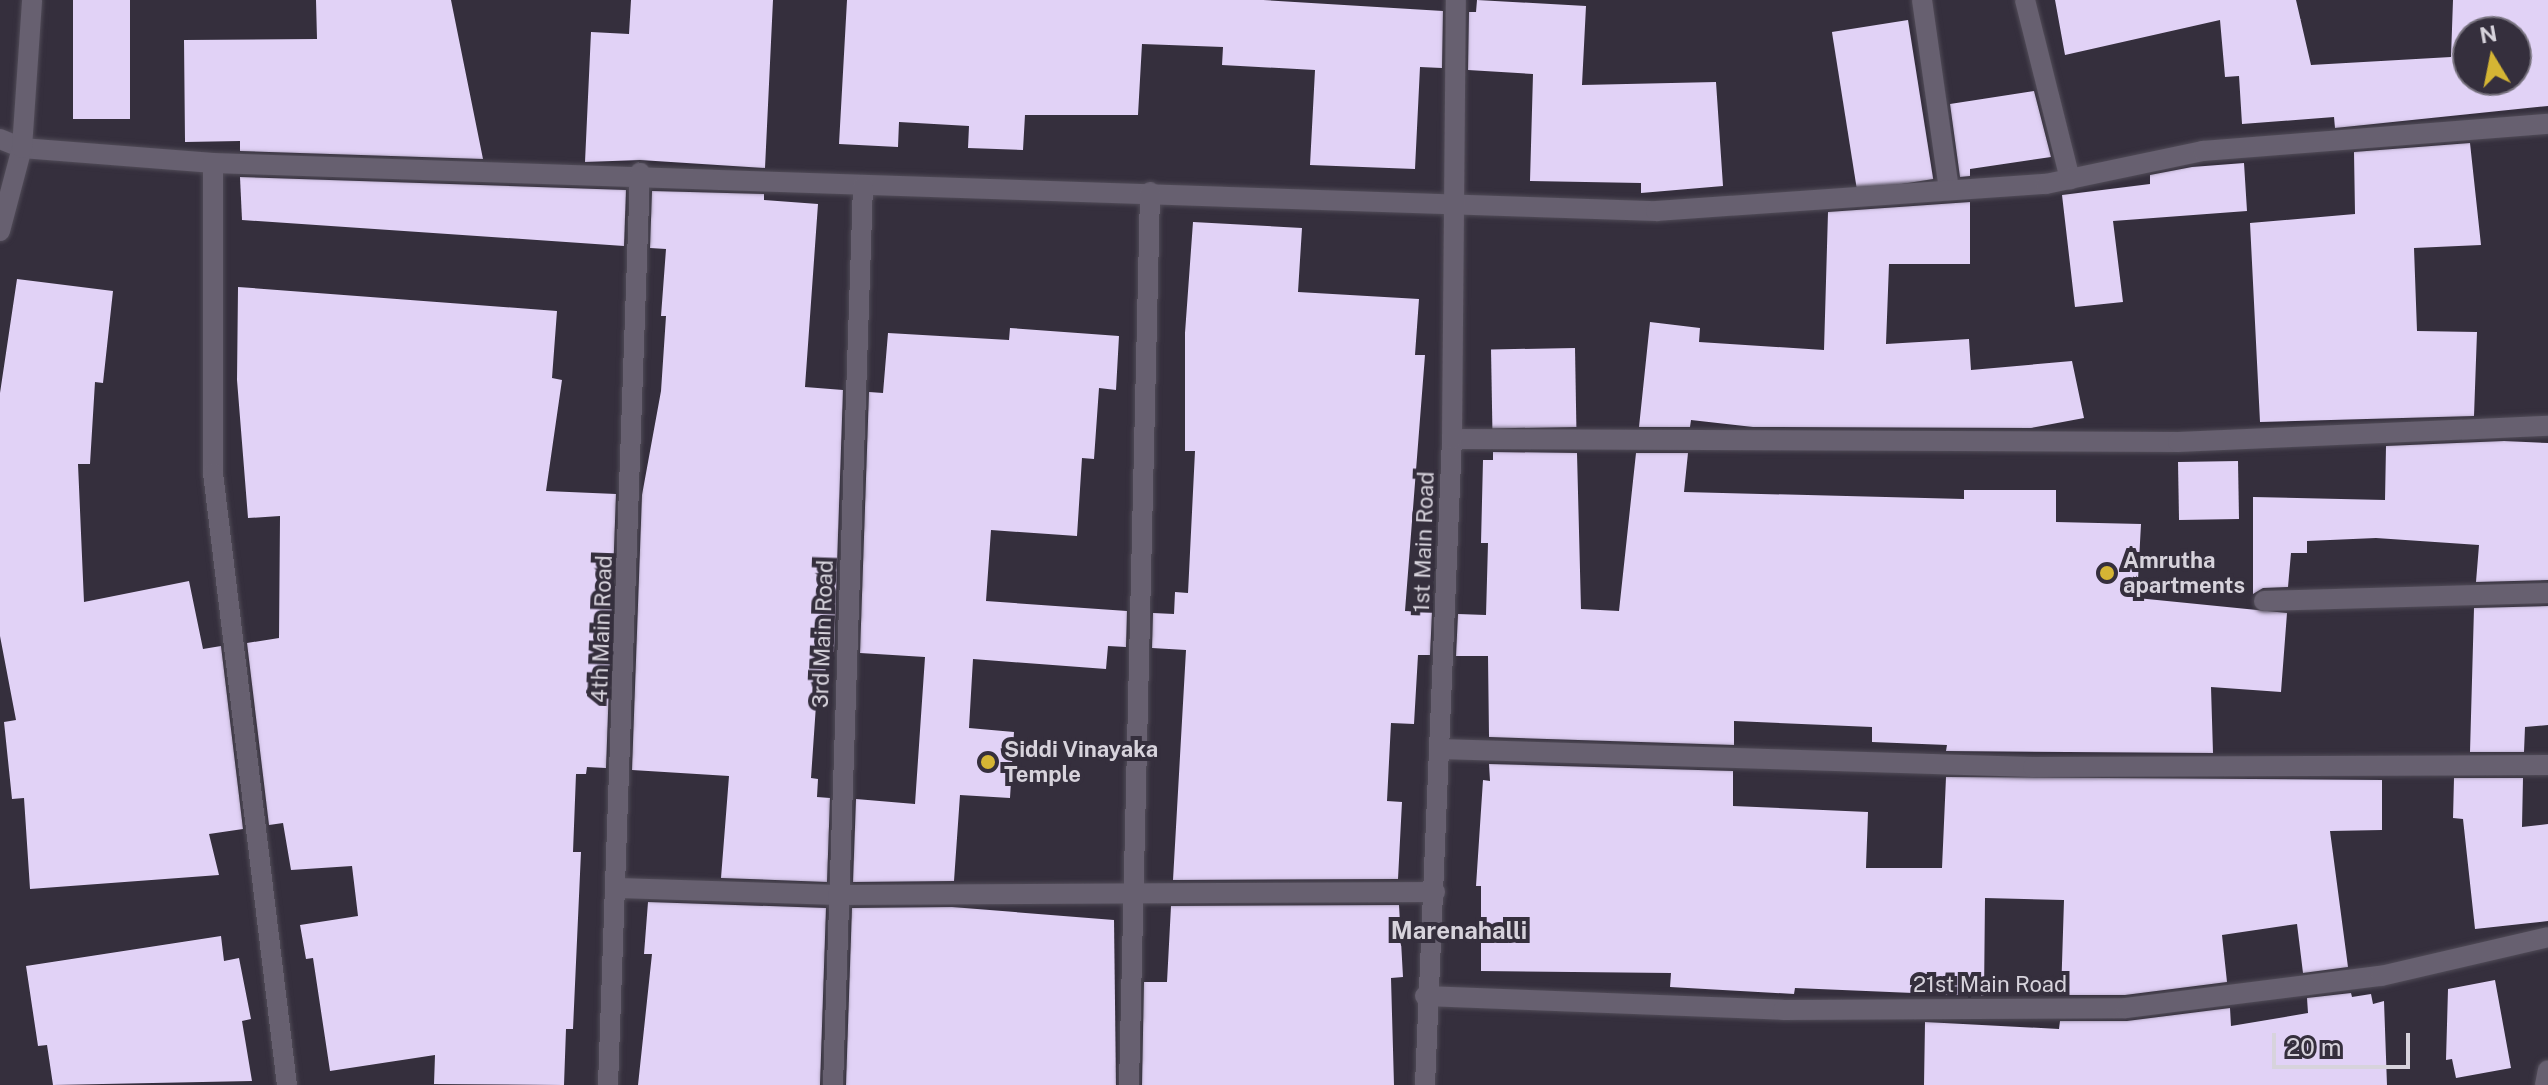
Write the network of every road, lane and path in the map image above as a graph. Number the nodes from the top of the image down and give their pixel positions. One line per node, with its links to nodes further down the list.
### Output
1 (32, 0): 7 (street)
2 (1456, 0): 14 (street, 1st Main Road)
3 (1922, 0): 12 (street)
4 (2025, 0): 10 (street)
5 (2548, 124): 10 (street)
6 (0, 139): 7 (street)
7 (22, 148): 8 (street); 15 (street)
8 (213, 163): 9 (street); 29 (street)
9 (640, 173): 11 (street); 22 (street, 4th Main Road)
10 (2070, 179): 12 (street)
11 (863, 185): 13 (street); 25 (street, 3rd Main Road)
12 (1949, 190): 14 (street)
13 (1150, 192): 14 (street); 24 (street)
14 (1452, 205): 17 (street, 1st Main Road)
15 (0, 231)
16 (2548, 426): 17 (street)
17 (1452, 439): 20 (street, 1st Main Road)
18 (2548, 593): 19 (street)
19 (2264, 601)
20 (1440, 749): 21 (street); 23 (street, 1st Main Road)
21 (2548, 765)
22 (618, 888): 25 (street); 30 (street, 4th Main Road)
23 (1435, 892): 24 (street); 27 (street, 1st Main Road)
24 (1135, 893): 25 (street); 32 (street)
25 (838, 895): 31 (street, 3rd Main Road)
26 (2548, 937): 27 (street, 21st Main Road)
27 (1425, 996): 33 (street, 1st Main Road)
28 (2548, 1070): 34 (street)
29 (287, 1085)
30 (608, 1085)
31 (833, 1085)
32 (1129, 1085)
33 (1425, 1085)
34 (2545, 1085)

